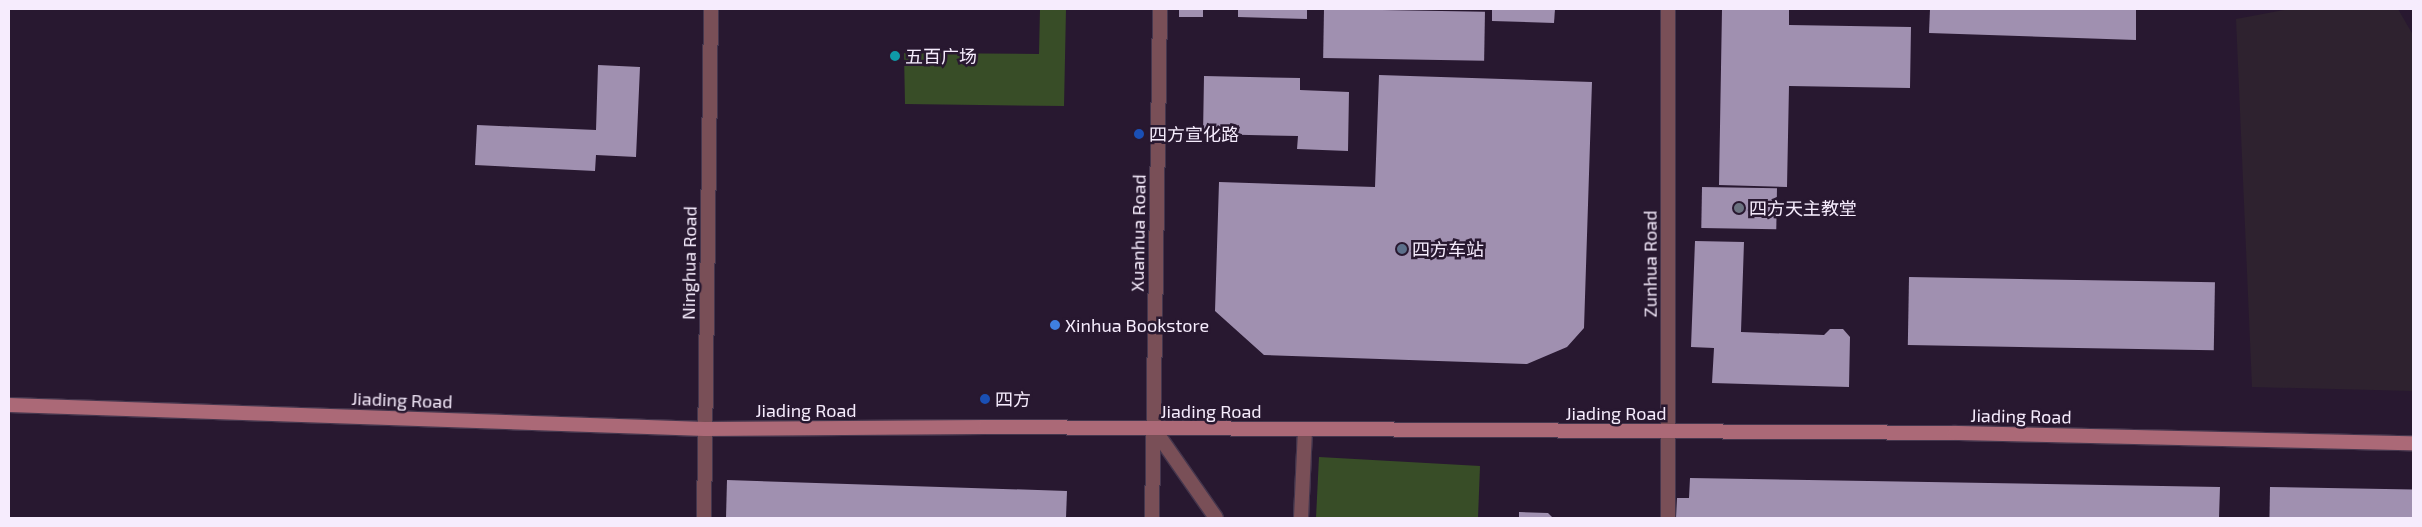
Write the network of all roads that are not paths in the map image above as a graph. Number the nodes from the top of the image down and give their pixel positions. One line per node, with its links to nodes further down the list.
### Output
1 (711, 9): 5 (street, Ninghua Road)
2 (1160, 9): 6 (street, Xuanhua Road)
3 (1668, 9): 8 (street, Zunhua Road)
4 (9, 405): 5 (main road, Jiading Road)
5 (705, 429): 6 (main road, Jiading Road); 10 (street, Ninghua Road)
6 (1154, 429): 7 (main road, Jiading Road); 11 (street, Xuanhua Road); 12 (street)
7 (1305, 430): 8 (main road, Jiading Road); 13 (street)
8 (1670, 432): 9 (main road, Jiading Road); 14 (street, Zunhua Road)
9 (2413, 443)
10 (704, 518)
11 (1152, 518)
12 (1216, 518)
13 (1301, 518)
14 (1668, 518)

